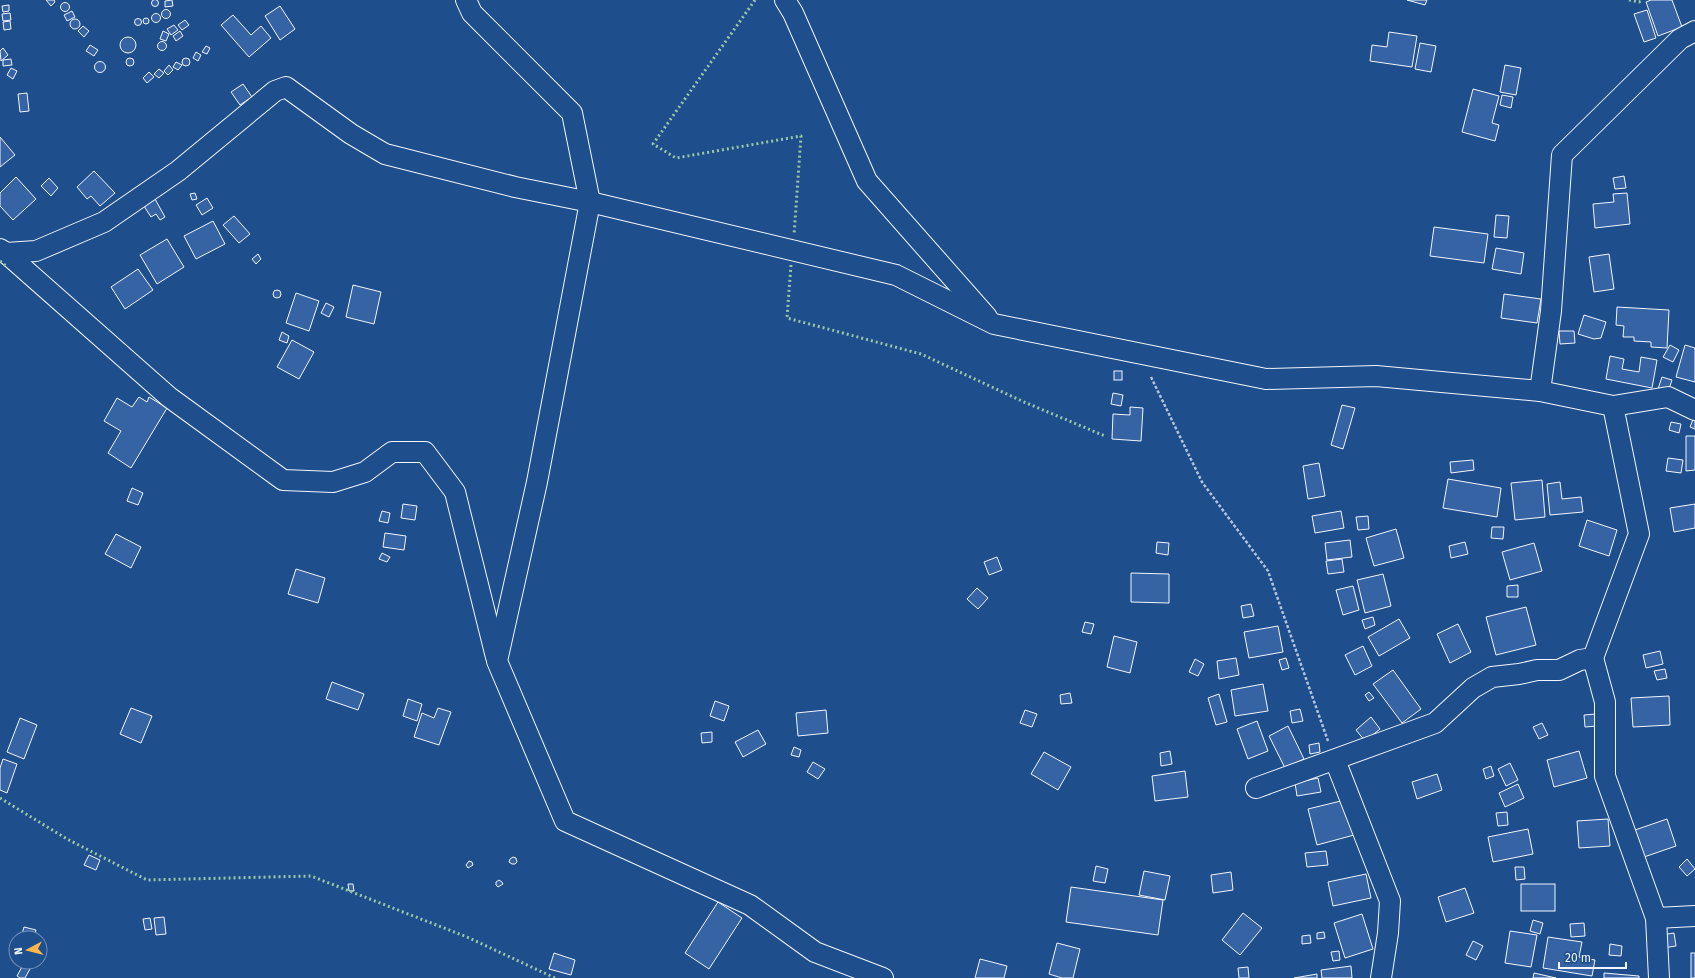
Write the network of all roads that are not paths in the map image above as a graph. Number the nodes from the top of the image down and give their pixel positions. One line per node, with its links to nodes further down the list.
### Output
1 (466, 0): 4 (street)
2 (785, 0): 6 (street)
3 (1695, 31): 7 (street)
4 (590, 202): 5 (street); 6 (street); 11 (street)
5 (3, 251): 11 (street)
6 (994, 324): 7 (street)
7 (1540, 391): 8 (street)
8 (1613, 406): 9 (street); 10 (street)
9 (1695, 410)
10 (1593, 658): 12 (street); 15 (street)
11 (497, 661): 16 (street)
12 (1335, 760): 13 (street); 17 (street)
13 (1256, 788)
14 (1695, 916): 15 (street)
15 (1656, 918): 18 (street)
16 (883, 978)
17 (1381, 978)
18 (1659, 978)

